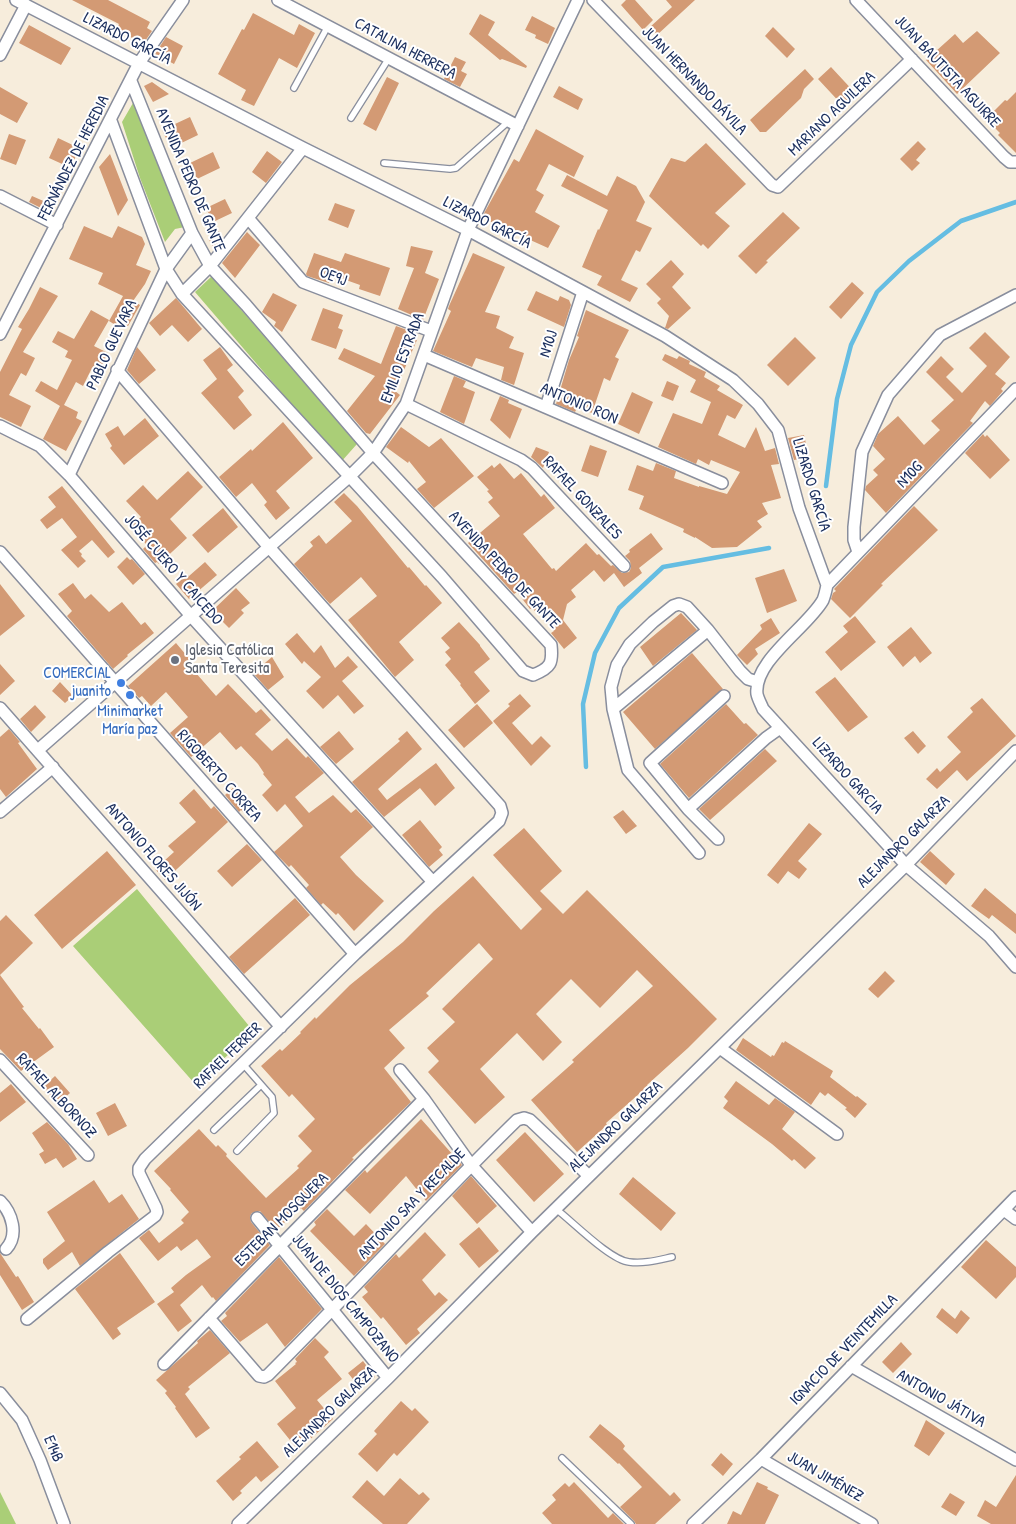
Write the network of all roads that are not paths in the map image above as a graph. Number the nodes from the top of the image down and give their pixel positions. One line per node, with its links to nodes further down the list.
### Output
1 (183, 0): 11 (street, FERNÁNDEZ DE HEREDIA)
2 (278, 0): 7 (street, CATALINA HERRERA)
3 (578, 0): 16 (street, EMILIO ESTRADA)
4 (593, 0): 20 (street, JUAN HERNANDO DÁVILA)
5 (856, 0): 10 (street, JUAN BAUTISTA AGUIRRE)
6 (21, 3): 8 (street); 11 (street, LIZARDO GARCÍA)
7 (328, 26): 9 (street, CATALINA HERRERA); 13 (lane)
8 (0, 55)
9 (389, 58): 14 (lane); 16 (street, CATALINA HERRERA)
10 (912, 59): 18 (street, JUAN BAUTISTA AGUIRRE); 20 (street, MARIANO AGUILERA)
11 (139, 63): 12 (street, FERNÁNDEZ DE HEREDIA); 17 (street, LIZARDO GARCÍA)
12 (131, 81): 15 (street, FERNÁNDEZ DE HEREDIA); 25 (street, AVENIDA PEDRO DE GANTE)
13 (294, 88)
14 (351, 118)
15 (111, 120): 23 (street, FERNÁNDEZ DE HEREDIA); 27 (street, AVENIDA PEDRO DE GANTE)
16 (514, 123): 19 (lane); 24 (street, EMILIO ESTRADA)
17 (303, 148): 22 (street); 24 (street, LIZARDO GARCÍA)
18 (1016, 162)
19 (384, 163)
20 (772, 185)
21 (0, 196): 23 (street)
22 (248, 218): 26 (street); 31 (street, OE9J)
23 (57, 225): 32 (street, FERNÁNDEZ DE HEREDIA)
24 (468, 230): 28 (street, LIZARDO GARCÍA); 31 (street, EMILIO ESTRADA)
25 (192, 233): 26 (street, AVENIDA PEDRO DE GANTE); 27 (street, PABLO GUEVARA)
26 (210, 266): 29 (street); 39 (street, AVENIDA PEDRO DE GANTE)
27 (166, 269): 29 (street, AVENIDA PEDRO DE GANTE); 34 (street, PABLO GUEVARA)
28 (583, 292): 37 (street, N10J); 47 (street, LIZARDO GARCÍA)
29 (182, 294): 41 (street, AVENIDA PEDRO DE GANTE)
30 (1016, 295): 45 (street)
31 (431, 331): 33 (street, EMILIO ESTRADA)
32 (0, 334)
33 (424, 355): 36 (street, EMILIO ESTRADA); 37 (street, ANTONIO RON)
34 (117, 370): 40 (street, PABLO GUEVARA); 43 (street)
35 (1016, 389): 45 (street, N10G)
36 (406, 404): 39 (street, EMILIO ESTRADA); 46 (street, RAFAEL GONZALES)
37 (546, 407): 42 (street, ANTONIO RON)
38 (0, 426): 40 (street, JOSÉ CUERO Y CAICEDO)
39 (373, 453): 41 (street, EMILIO ESTRADA); 41 (street, AVENIDA PEDRO DE GANTE)
40 (69, 475): 48 (street, JOSÉ CUERO Y CAICEDO)
41 (350, 476): 43 (street, EMILIO ESTRADA)
42 (722, 482)
43 (268, 546): 48 (street, EMILIO ESTRADA); 64 (street, RAFAEL FERRER)
44 (0, 552): 51 (street, RIGOBERTO CORREA)
45 (858, 552): 47 (street, N10G)
46 (624, 566)
47 (827, 585): 50 (street)
48 (191, 616): 51 (street, EMILIO ESTRADA); 64 (street, JOSÉ CUERO Y CAICEDO)
49 (708, 630): 50 (street); 54 (street); 54 (street)
50 (758, 682): 55 (street, LIZARDO GARCIA)
51 (116, 684): 56 (street, EMILIO ESTRADA); 65 (street, RIGOBERTO CORREA)
52 (724, 696): 59 (street)
53 (0, 708): 56 (street, ANTONIO FLORES JIJÓN)
54 (613, 709): 62 (street)
55 (780, 728): 59 (street); 63 (street, LIZARDO GARCIA)
56 (38, 750): 58 (street, ANTONIO FLORES JIJÓN)
57 (1016, 751): 63 (street, ALEJANDRO GALARZA)
58 (52, 767): 60 (street); 67 (street, ANTONIO FLORES JIJÓN)
59 (688, 809): 61 (street)
60 (0, 812)
61 (718, 839)
62 (699, 853)
63 (906, 865): 66 (street, LIZARDO GARCIA); 68 (street, ALEJANDRO GALARZA)
64 (433, 882): 65 (street, RAFAEL FERRER)
65 (355, 954): 67 (street, RAFAEL FERRER)
66 (1016, 967)
67 (281, 1027): 70 (street, RAFAEL FERRER)
68 (720, 1048): 75 (street); 79 (street, ALEJANDRO GALARZA)
69 (0, 1060): 77 (street, RAFAEL ALBORNOZ)
70 (243, 1064): 72 (lane); 92 (street, RAFAEL FERRER)
71 (400, 1070): 73 (street)
72 (261, 1085): 74 (lane); 76 (lane)
73 (424, 1099): 78 (street); 87 (street, ESTEBAN MOSQUERA)
74 (214, 1130)
75 (837, 1134)
76 (237, 1151)
77 (88, 1155)
78 (471, 1165): 79 (street, ANTONIO SAA Y RECALDE); 86 (street); 90 (street, ANTONIO SAA Y RECALDE)
79 (589, 1176): 82 (street, ALEJANDRO GALARZA)
80 (1016, 1197): 83 (street, IGNACIO DE VEINTEMILLA)
81 (0, 1201): 88 (street)
82 (556, 1209): 86 (street, ALEJANDRO GALARZA); 89 (lane)
83 (1004, 1210): 85 (street); 94 (street, IGNACIO DE VEINTEMILLA)
84 (257, 1218): 87 (street, JUAN DE DIOS CAMPOZANO)
85 (1016, 1219)
86 (532, 1232): 95 (street, ALEJANDRO GALARZA)
87 (280, 1246): 90 (street, JUAN DE DIOS CAMPOZANO); 91 (street, ESTEBAN MOSQUERA)
88 (6, 1249)
89 (672, 1257)
90 (332, 1311): 91 (street, ANTONIO SAA Y RECALDE); 95 (street, JUAN DE DIOS CAMPOZANO)
91 (209, 1318): 93 (street, ESTEBAN MOSQUERA)
92 (27, 1319)
93 (164, 1364)
94 (851, 1366): 98 (street, IGNACIO DE VEINTEMILLA); 99 (street, ANTONIO JÁTIVA)
95 (388, 1378): 101 (street, ALEJANDRO GALARZA)
96 (0, 1394): 100 (street, E14B)
97 (562, 1458): 102 (lane)
98 (761, 1459): 103 (street, IGNACIO DE VEINTEMILLA); 104 (street, JUAN JIMÉNEZ)
99 (1016, 1460)
100 (64, 1524)
101 (238, 1524)
102 (631, 1524)
103 (693, 1524)
104 (872, 1524)

